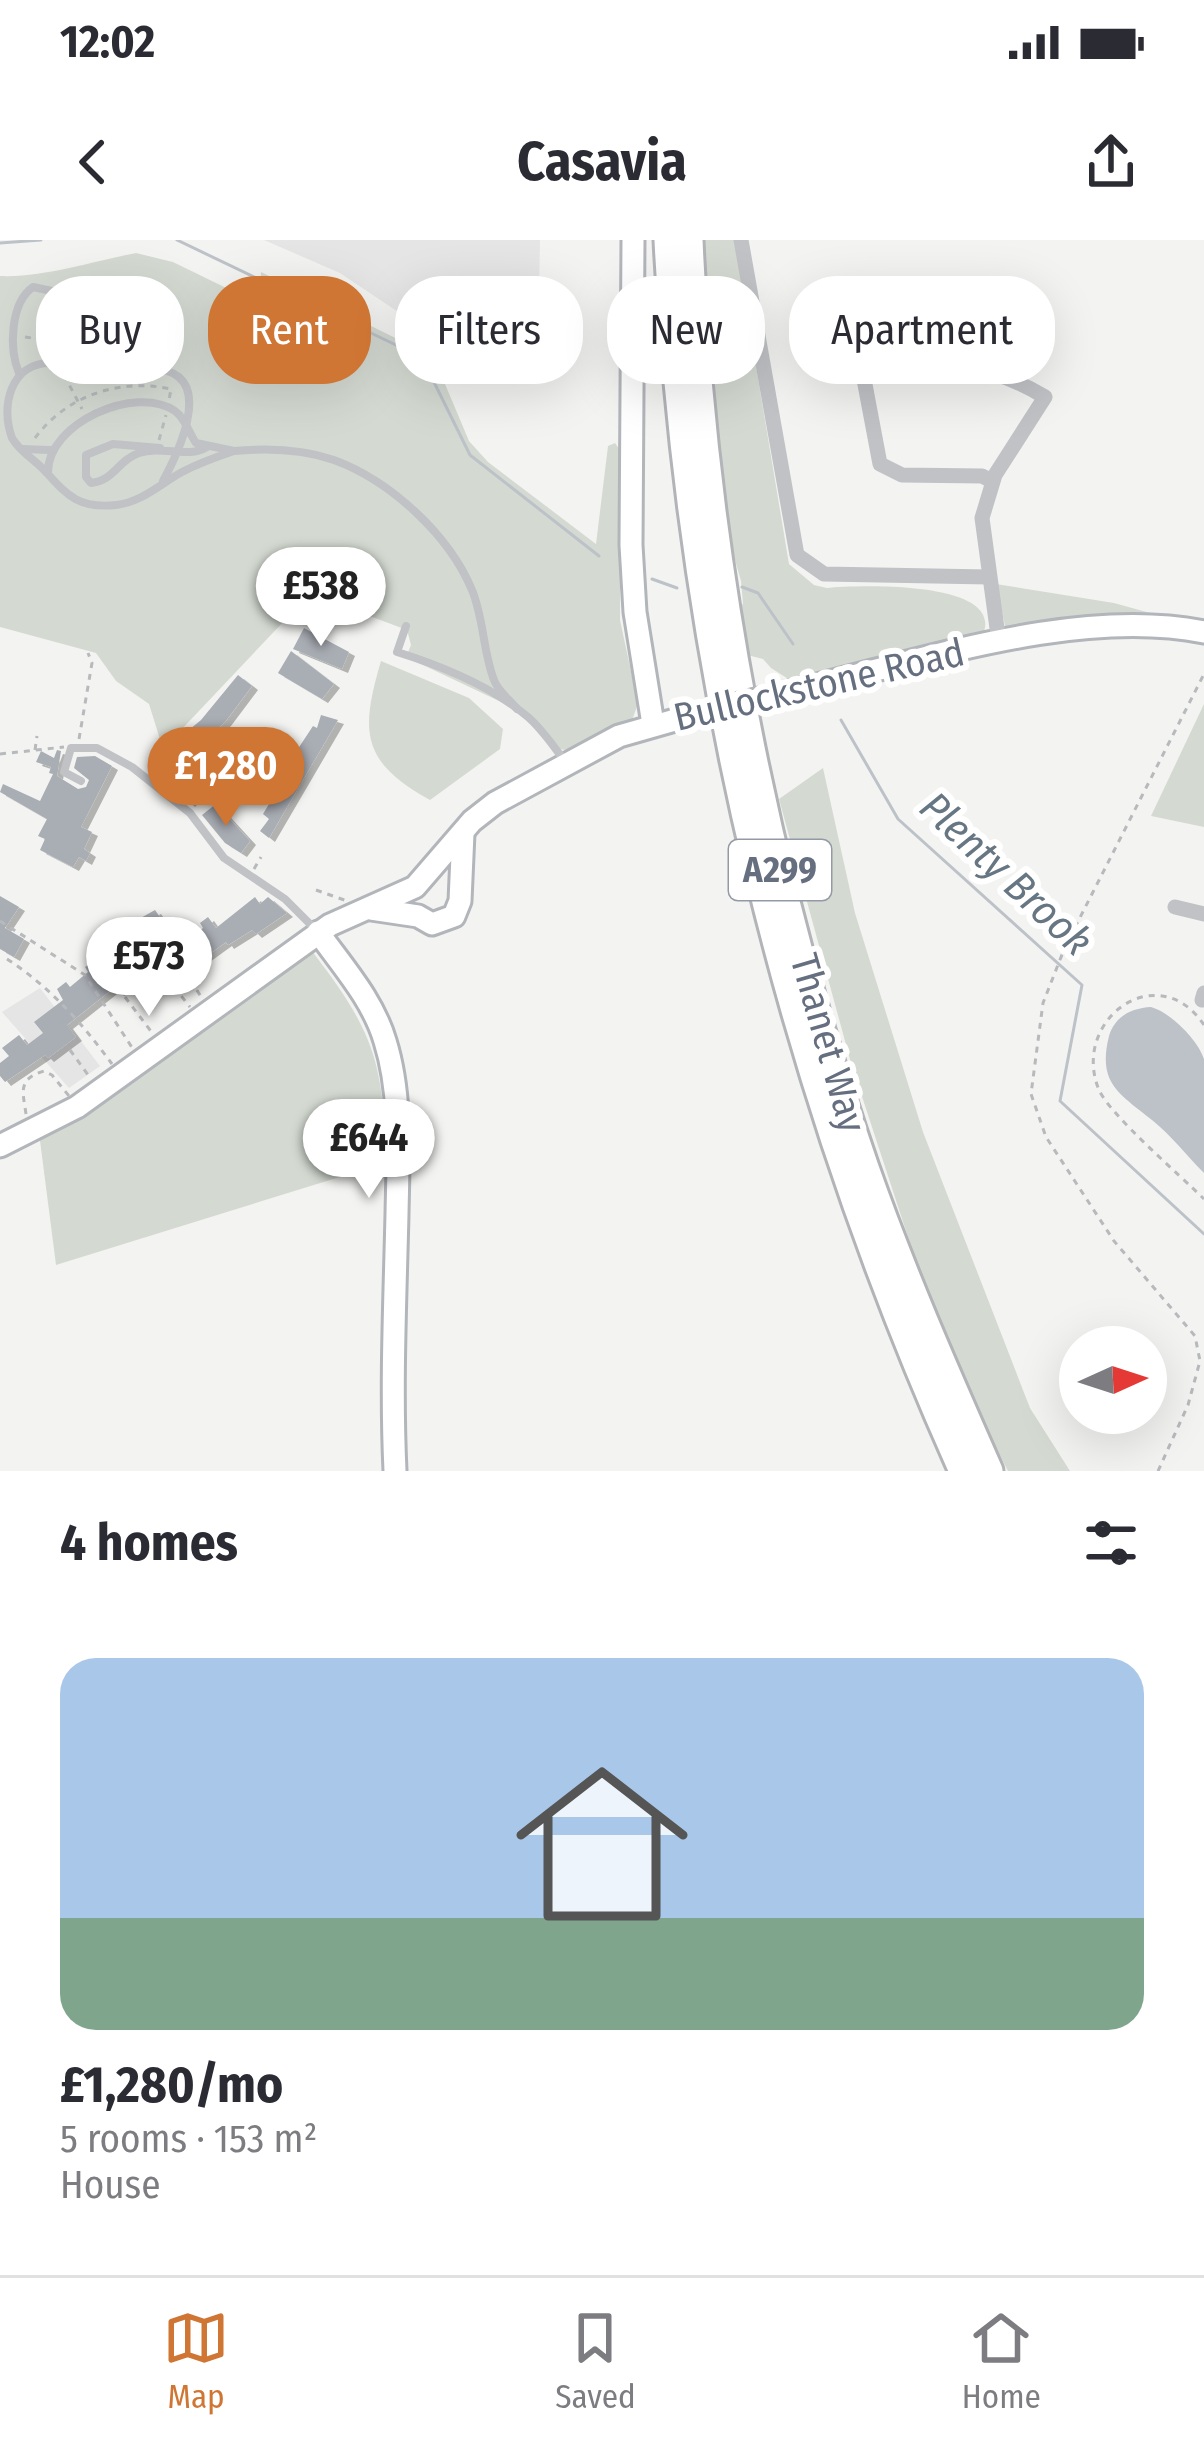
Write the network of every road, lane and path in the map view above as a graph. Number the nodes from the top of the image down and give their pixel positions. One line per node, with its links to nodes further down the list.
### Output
1 (633, 240): 28 (street)
2 (668, 240): 63 (highway, Thanet Way / A299)
3 (689, 240): 64 (highway, Thanet Way / A299)
4 (741, 240): 21 (street)
5 (36, 288): 6 (lane)
6 (14, 336): 7 (path); 9 (lane)
7 (36, 339)
8 (36, 363): 9 (lane)
9 (19, 373): 14 (lane)
10 (183, 384): 11 (lane)
11 (185, 424): 12 (lane); 15 (lane); 17 (lane)
12 (208, 447): 16 (lane); 17 (lane)
13 (160, 448): 13 (lane); 17 (lane)
14 (20, 449): 15 (lane); 18 (lane)
15 (50, 450): 18 (lane)
16 (234, 451): 20 (lane); 27 (lane)
17 (177, 452): 20 (lane)
18 (47, 473): 20 (lane)
19 (992, 481): 19 (street); 21 (street)
20 (160, 485)
21 (989, 577): 24 (street)
22 (406, 626): 27 (lane)
23 (1204, 632): 24 (street, Bullockstone Road)
24 (999, 643): 28 (street, Bullockstone Road, bridge)
25 (88, 653): 30 (path)
26 (1204, 674): 65 (path)
27 (517, 709): 33 (lane)
28 (653, 724): 33 (street, Bullockstone Road)
29 (38, 736): 31 (path)
30 (75, 747): 31 (path); 34 (lane); 36 (lane)
31 (34, 752): 32 (path)
32 (0, 754)
33 (567, 764): 37 (street, Bullockstone Road)
34 (81, 781)
35 (214, 785): 36 (path)
36 (190, 813): 46 (lane)
37 (463, 833): 38 (street, Bullockstone Road); 40 (street)
38 (421, 881): 40 (street); 42 (street, Bullockstone Road); 44 (street)
39 (316, 890): 42 (path)
40 (460, 893): 44 (street)
41 (1174, 907): 43 (street)
42 (359, 911): 44 (street); 46 (street, Bullockstone Road)
43 (1204, 914)
44 (418, 916)
45 (0, 921): 55 (path)
46 (318, 932): 51 (street, Bullockstone Road); 62 (street)
47 (8, 959): 56 (path)
48 (177, 960): 51 (path)
49 (159, 968): 51 (path)
50 (125, 997): 53 (path)
51 (204, 1014): 55 (street, Bullockstone Road)
52 (1204, 1025): 61 (path)
53 (153, 1035)
54 (70, 1050): 57 (path)
55 (142, 1060): 56 (street, Bullockstone Road)
56 (120, 1076): 57 (street, Bullockstone Road)
57 (100, 1091): 58 (street, Bullockstone Road)
58 (76, 1107): 59 (street, Bullockstone Road); 59 (path)
59 (28, 1135): 60 (street, Bullockstone Road)
60 (0, 1146)
61 (1204, 1199)
62 (395, 1471)
63 (963, 1471)
64 (989, 1471)
65 (1158, 1471)

